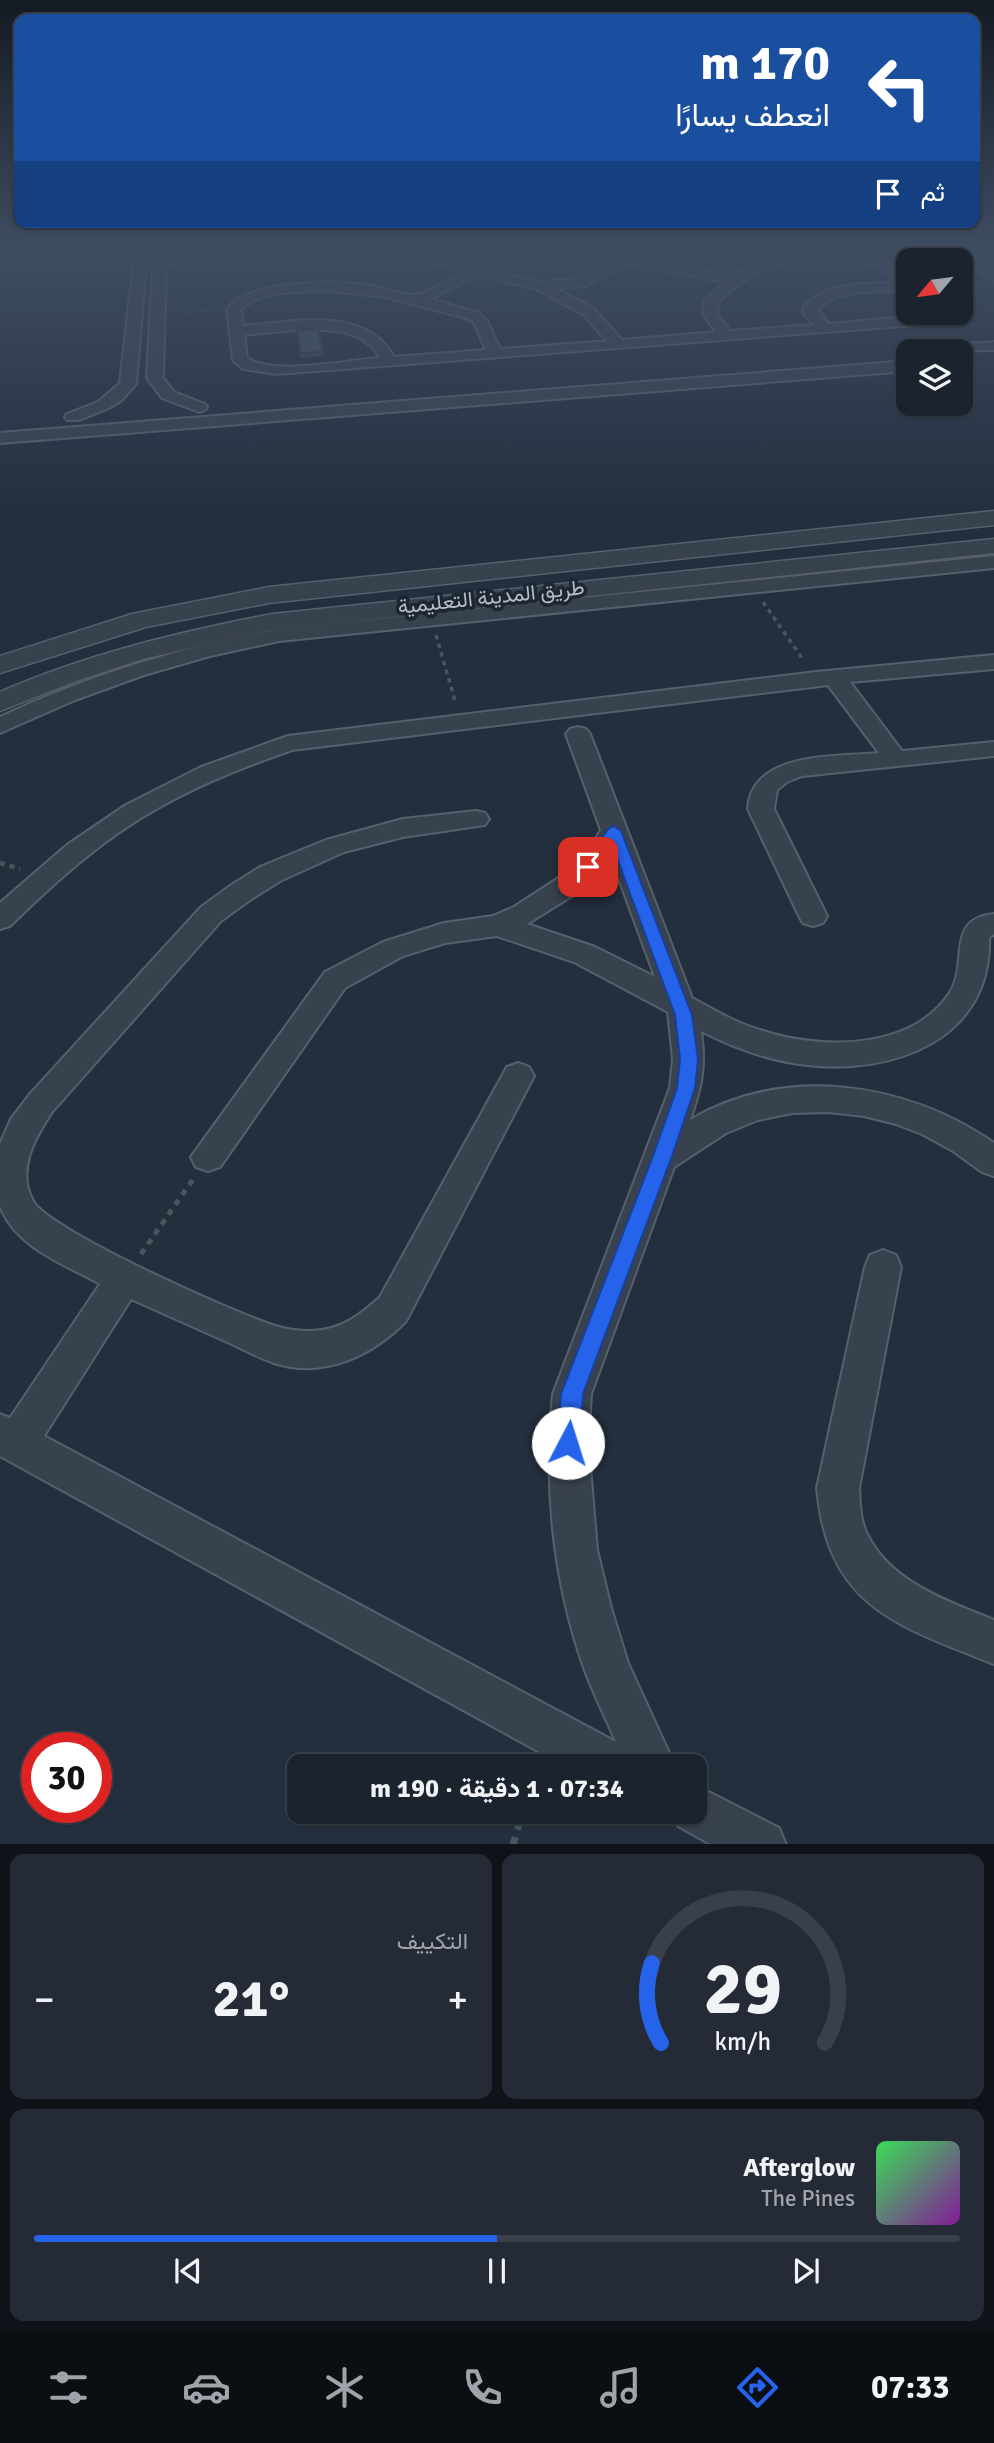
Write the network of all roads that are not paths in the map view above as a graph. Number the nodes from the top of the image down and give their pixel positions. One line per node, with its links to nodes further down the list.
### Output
1 (133, 337): 19 (street)
2 (157, 337): 18 (street)
3 (238, 337): 9 (street)
4 (325, 337): 9 (street)
5 (488, 337): 12 (street)
6 (612, 337): 8 (street)
7 (712, 337): 8 (street)
8 (618, 344): 12 (street)
9 (339, 346): 15 (street); 15 (street)
10 (994, 346): 11 (street)
11 (973, 348)
12 (495, 353): 15 (street)
13 (896, 353): 18 (street)
14 (994, 359): 16 (street)
15 (389, 361)
16 (973, 361)
17 (896, 367): 21 (street)
18 (199, 407): 19 (street)
19 (74, 417): 20 (street)
20 (0, 423)
21 (0, 438)
22 (994, 518): 23 (street, طريق المدينة التعليمية)
23 (947, 523): 24 (street); 26 (street, طريق المدينة التعليمية)
24 (987, 552): 28 (street, طريق المدينة التعليمية); 29 (street)
25 (994, 662): 27 (street)
26 (0, 665)
27 (826, 678): 32 (street); 36 (street)
28 (0, 702)
29 (0, 726)
30 (578, 734): 34 (street)
31 (994, 748): 32 (street)
32 (895, 758): 35 (street)
33 (476, 819): 45 (street)
34 (614, 831): 38 (street); 39 (street)
35 (813, 916)
36 (0, 919)
37 (994, 924): 39 (street)
38 (497, 926): 39 (street); 42 (street)
39 (680, 1005): 41 (street)
40 (518, 1076): 45 (street)
41 (663, 1156): 43 (street); 49 (street)
42 (208, 1157)
43 (994, 1163)
44 (883, 1267): 47 (street)
45 (124, 1278): 46 (street)
46 (8, 1438): 48 (street)
47 (994, 1642)
48 (592, 1754)
49 (645, 1754)
50 (707, 1815): 51 (street)
51 (762, 1844)

